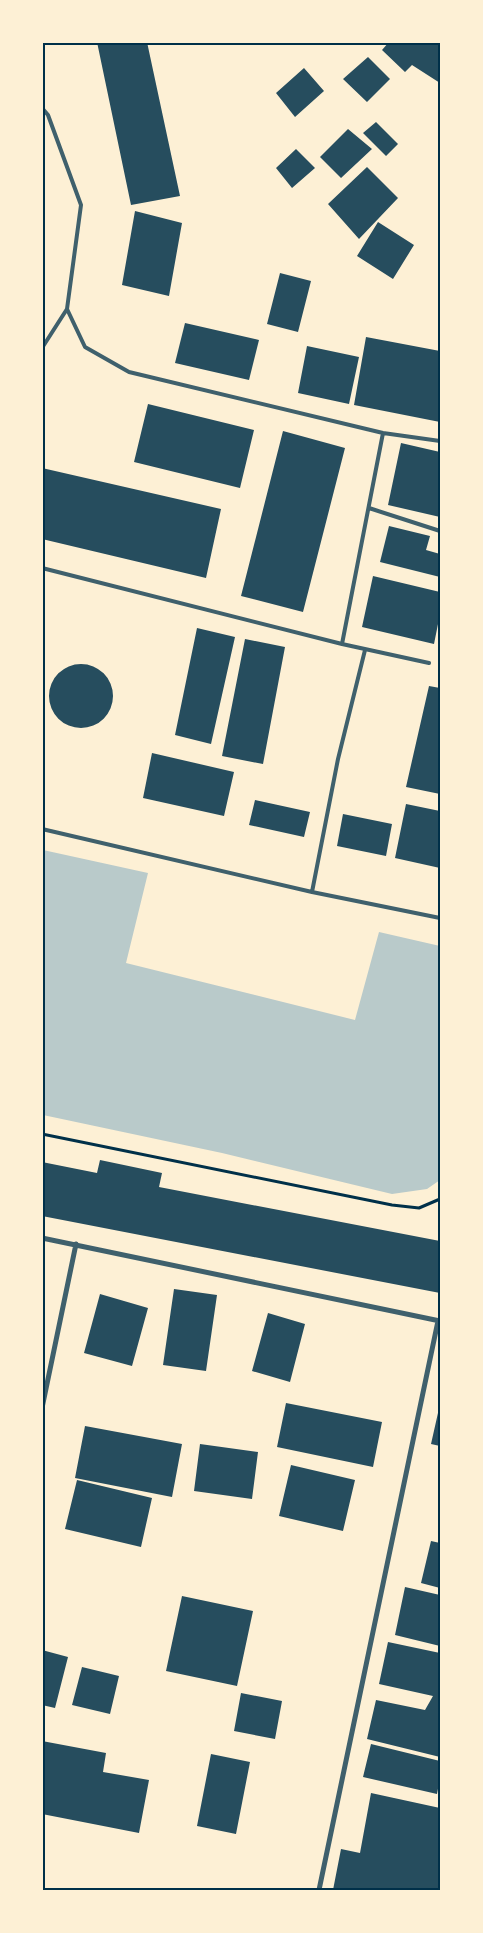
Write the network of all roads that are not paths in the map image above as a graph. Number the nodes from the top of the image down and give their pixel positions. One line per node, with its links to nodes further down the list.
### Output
1 (42, 108): 2 (lane)
2 (67, 309): 3 (lane); 4 (lane)
3 (42, 348)
4 (383, 433): 5 (lane); 6 (lane)
5 (440, 441)
6 (369, 508): 7 (lane); 9 (lane)
7 (440, 531)
8 (42, 568): 9 (lane)
9 (342, 644): 10 (lane)
10 (365, 650): 11 (lane); 13 (lane)
11 (429, 663)
12 (42, 829): 13 (lane)
13 (312, 892): 14 (lane)
14 (440, 918)
15 (42, 1238): 16 (street)
16 (76, 1244): 17 (street); 18 (street)
17 (439, 1321): 19 (street)
18 (42, 1408)
19 (319, 1890)

